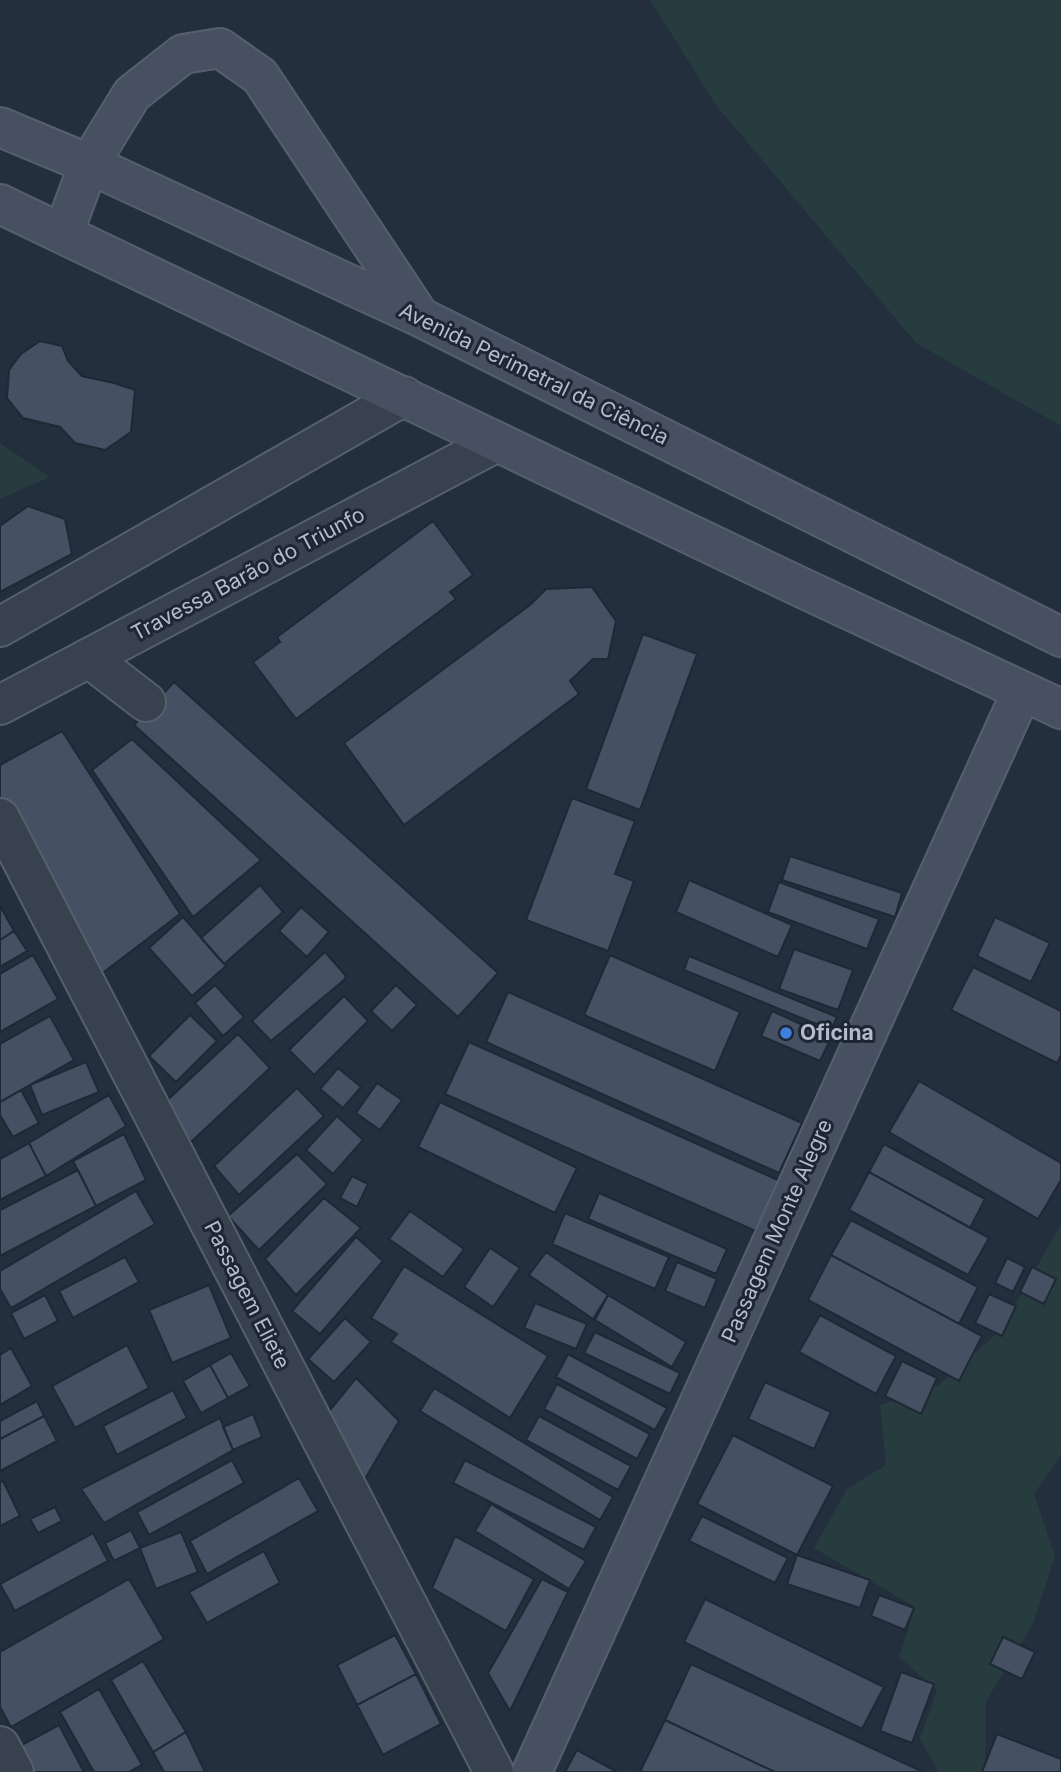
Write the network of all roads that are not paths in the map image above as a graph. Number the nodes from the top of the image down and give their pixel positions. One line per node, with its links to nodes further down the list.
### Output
1 (0, 127): 2 (main road, Avenida Perimetral da Ciência)
2 (89, 164): 4 (main road); 5 (main road, Avenida Perimetral da Ciência); 5 (main road)
3 (0, 204): 4 (main road)
4 (63, 234): 6 (main road)
5 (420, 317): 9 (main road, Avenida Perimetral da Ciência)
6 (404, 396): 7 (main road); 8 (street)
7 (497, 442): 10 (street, Travessa Barão do Triunfo); 11 (main road)
8 (0, 627)
9 (1061, 637)
10 (89, 658): 12 (street); 13 (street, Travessa Barão do Triunfo)
11 (1022, 691): 14 (main road); 19 (main road, Passagem Monte Alegre)
12 (146, 702)
13 (0, 705)
14 (1061, 709)
15 (0, 818): 18 (street, Passagem Eliete)
16 (0, 1746): 17 (street)
17 (14, 1772)
18 (494, 1772)
19 (532, 1772)

